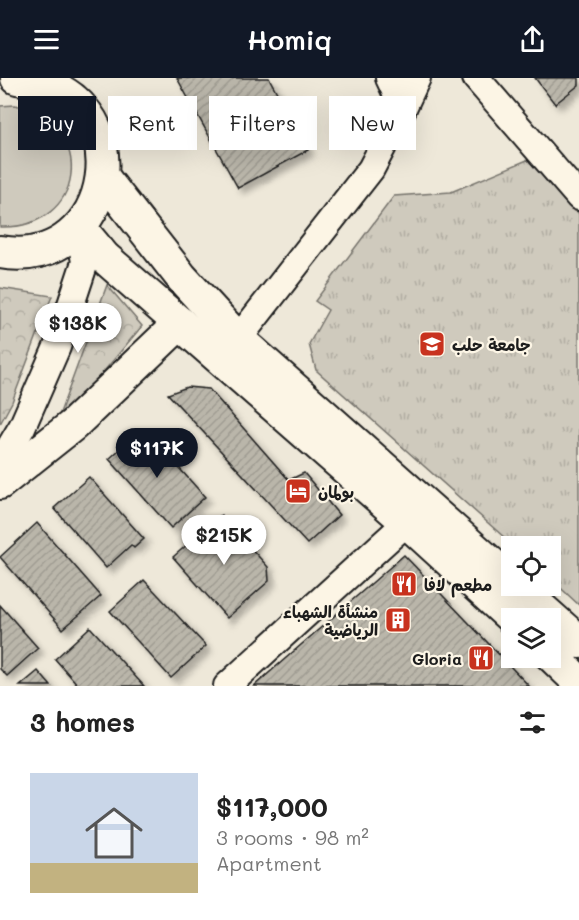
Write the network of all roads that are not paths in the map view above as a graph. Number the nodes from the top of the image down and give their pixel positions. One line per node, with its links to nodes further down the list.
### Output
1 (5, 78): 7 (main road)
2 (16, 78): 8 (main road)
3 (85, 78): 9 (main road)
4 (389, 78): 10 (street)
5 (417, 78): 11 (street)
6 (476, 78): 15 (street)
7 (0, 79)
8 (69, 96)
9 (86, 96)
10 (397, 96)
11 (409, 96)
12 (96, 135): 14 (main road)
13 (380, 150): 19 (street)
14 (103, 177): 16 (main road); 19 (main road)
15 (579, 197)
16 (79, 227): 17 (main road); 18 (main road); 20 (street)
17 (0, 252)
18 (180, 323): 21 (main road); 22 (main road)
19 (238, 339): 23 (main road)
20 (0, 464)
21 (0, 483)
22 (407, 522): 25 (main road); 29 (street)
23 (501, 573)
24 (527, 596): 26 (main road)
25 (501, 608)
26 (579, 642)
27 (561, 665): 28 (main road)
28 (579, 682)
29 (227, 686)

